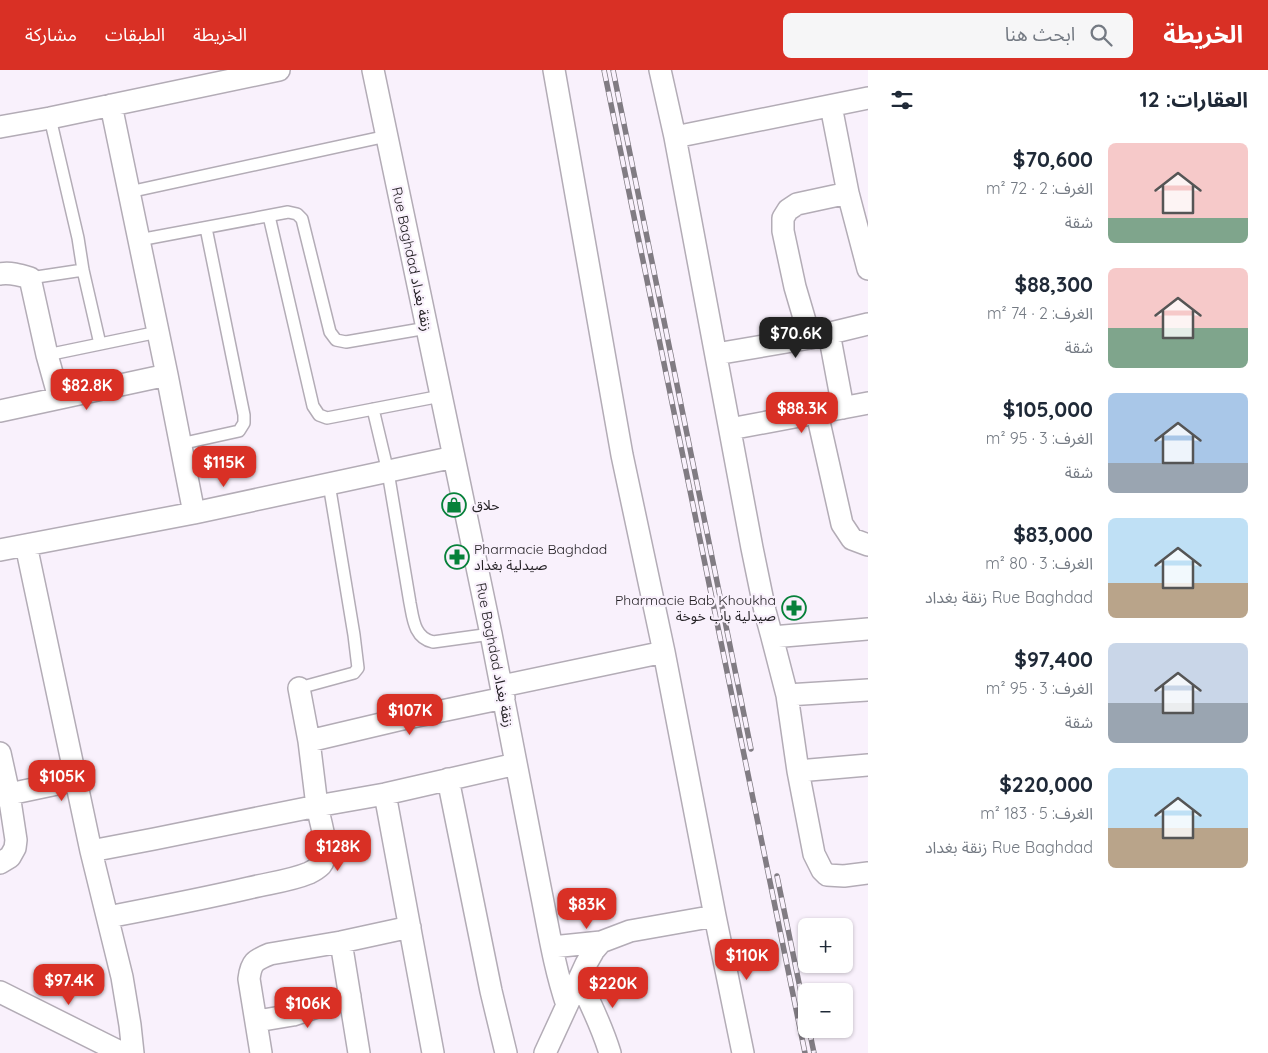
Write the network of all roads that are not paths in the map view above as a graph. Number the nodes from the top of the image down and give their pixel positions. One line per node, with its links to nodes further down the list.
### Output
1 (279, 70): 6 (street)
2 (373, 70): 10 (street, Rue Baghdad زنقة بغداد)
3 (554, 70): 48 (street)
4 (660, 70): 11 (street)
5 (868, 98): 7 (street)
6 (111, 105): 8 (street); 12 (street)
7 (831, 106): 11 (street); 13 (street)
8 (50, 118): 9 (street); 18 (lane)
9 (0, 127)
10 (387, 136): 12 (lane); 22 (street, Rue Baghdad زنقة بغداد)
11 (675, 137): 26 (street)
12 (129, 192): 16 (street)
13 (848, 193): 17 (street); 24 (street)
14 (269, 216): 15 (lane); 22 (lane); 33 (lane)
15 (206, 228): 16 (lane); 37 (lane)
16 (139, 240): 23 (street)
17 (868, 269)
18 (83, 270): 20 (lane); 25 (lane)
19 (0, 274): 20 (street)
20 (30, 278): 27 (street)
21 (868, 324): 24 (street)
22 (427, 328): 29 (street, Rue Baghdad زنقة بغداد)
23 (158, 332): 25 (lane); 28 (street)
24 (820, 335): 26 (street); 32 (street)
25 (100, 344): 27 (lane)
26 (716, 354): 36 (street)
27 (47, 355): 30 (street)
28 (167, 375): 30 (street); 37 (street)
29 (441, 396): 33 (lane); 38 (street, Rue Baghdad زنقة بغداد)
30 (59, 398): 34 (street)
31 (868, 403): 32 (street)
32 (843, 408): 35 (street)
33 (373, 409): 39 (lane)
34 (0, 411)
35 (817, 413): 36 (street); 43 (street)
36 (730, 429): 47 (street)
37 (180, 444): 41 (street)
38 (454, 457): 39 (street); 46 (street, Rue Baghdad زنقة بغداد)
39 (388, 472): 40 (street); 46 (lane)
40 (329, 484): 41 (street); 49 (lane)
41 (194, 513): 42 (street)
42 (26, 545): 44 (street); 59 (street)
43 (868, 545)
44 (0, 550)
45 (868, 629): 47 (street)
46 (491, 634): 51 (street, Rue Baghdad زنقة بغداد)
47 (772, 636): 52 (street)
48 (664, 652): 51 (street); 66 (street)
49 (299, 688): 53 (street)
50 (868, 690): 52 (street)
51 (503, 692): 53 (street); 55 (street, Rue Baghdad زنقة بغداد)
52 (787, 695): 57 (street)
53 (309, 742): 62 (street)
54 (0, 753): 61 (street)
55 (516, 764): 58 (street); 71 (street, Rue Baghdad زنقة بغداد)
56 (868, 765): 57 (street)
57 (798, 771): 65 (street)
58 (448, 779): 60 (street); 82 (street)
59 (76, 780): 61 (street); 63 (street)
60 (386, 794): 62 (street); 68 (street)
61 (5, 795): 64 (street)
62 (317, 806): 63 (street); 67 (street)
63 (91, 851): 67 (street)
64 (0, 863)
65 (868, 873)
66 (715, 916): 70 (street); 85 (street)
67 (108, 917): 78 (street)
68 (410, 927): 69 (street); 81 (street)
69 (341, 942): 74 (street); 76 (street)
70 (601, 942): 71 (street); 72 (street)
71 (552, 947): 75 (street, Rue Baghdad زنقة بغداد)
72 (578, 980): 75 (street); 84 (street)
73 (0, 992): 77 (street)
74 (350, 996): 76 (street); 80 (street)
75 (567, 1005): 83 (street)
76 (256, 1021): 79 (street)
77 (122, 1053)
78 (133, 1053)
79 (261, 1053)
80 (359, 1053)
81 (433, 1053)
82 (506, 1053)
83 (545, 1053)
84 (610, 1053)
85 (743, 1053)

